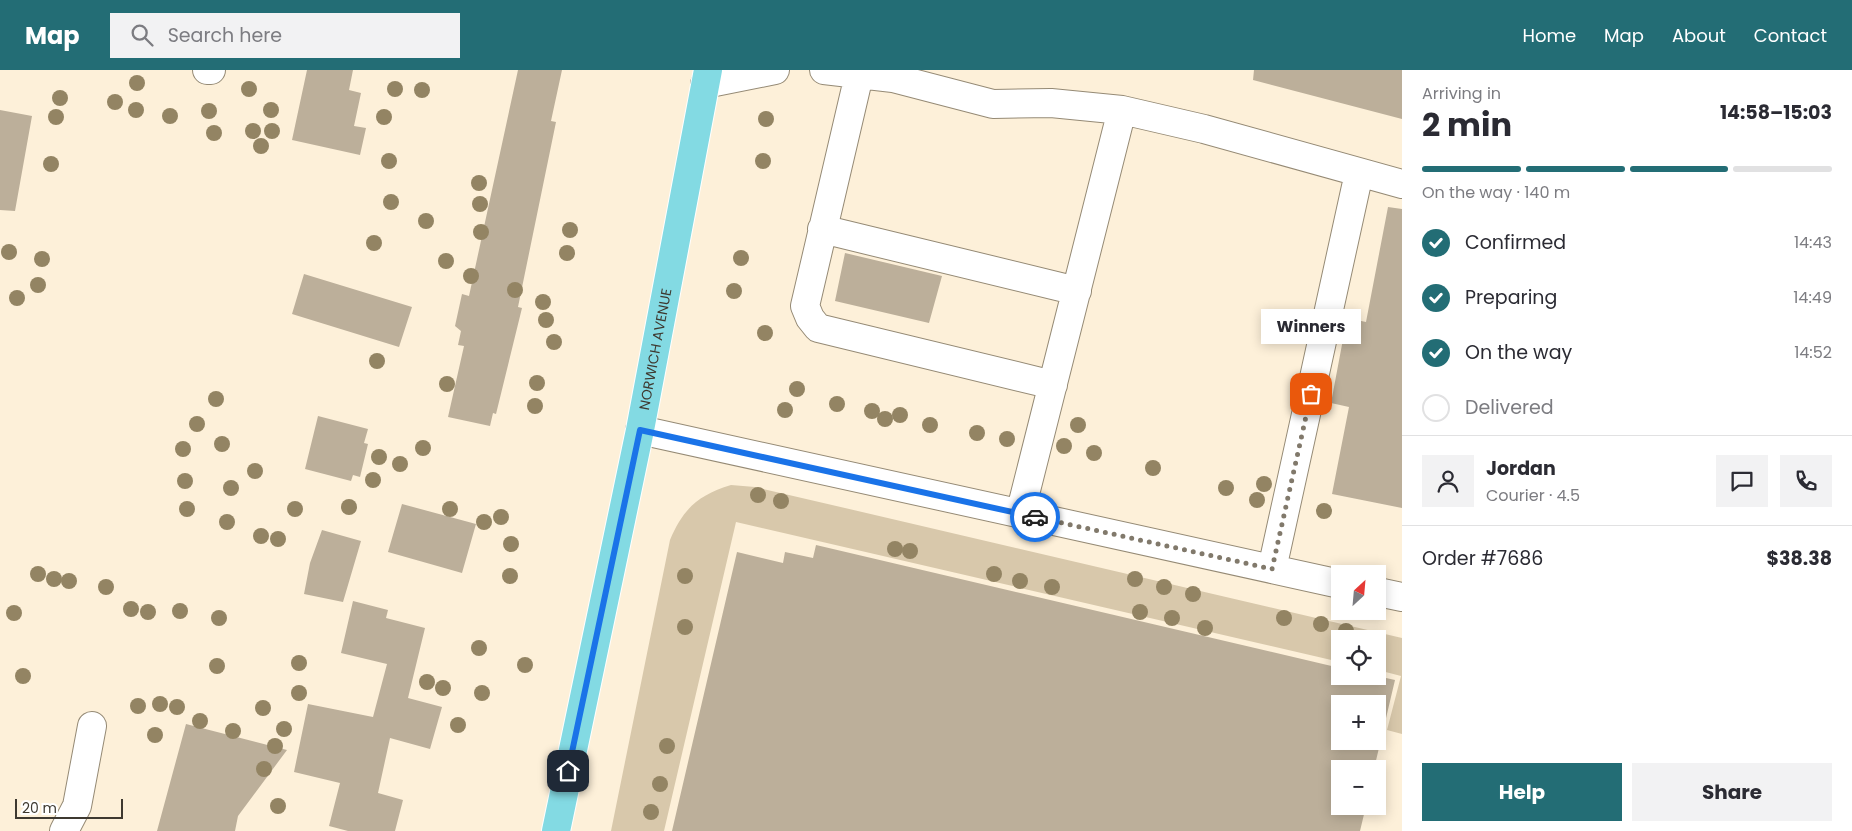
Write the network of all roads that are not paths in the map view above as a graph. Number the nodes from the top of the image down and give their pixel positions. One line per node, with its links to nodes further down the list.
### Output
1 (776, 70): 4 (street)
2 (824, 70): 3 (street)
3 (859, 75): 5 (street); 8 (street)
4 (706, 77): 11 (main road, NORWICH AVENUE)
5 (1122, 110): 6 (street); 9 (street)
6 (1360, 173): 7 (street); 13 (street)
7 (1402, 184)
8 (822, 229): 9 (street); 10 (street)
9 (1077, 291): 10 (street)
10 (1053, 385): 12 (street)
11 (640, 430): 12 (street); 19 (main road, NORWICH AVENUE)
12 (1020, 514): 13 (street)
13 (1272, 569): 14 (street)
14 (1331, 582)
15 (1386, 594): 16 (street)
16 (1402, 597)
17 (92, 726): 18 (street)
18 (64, 831)
19 (556, 831)

